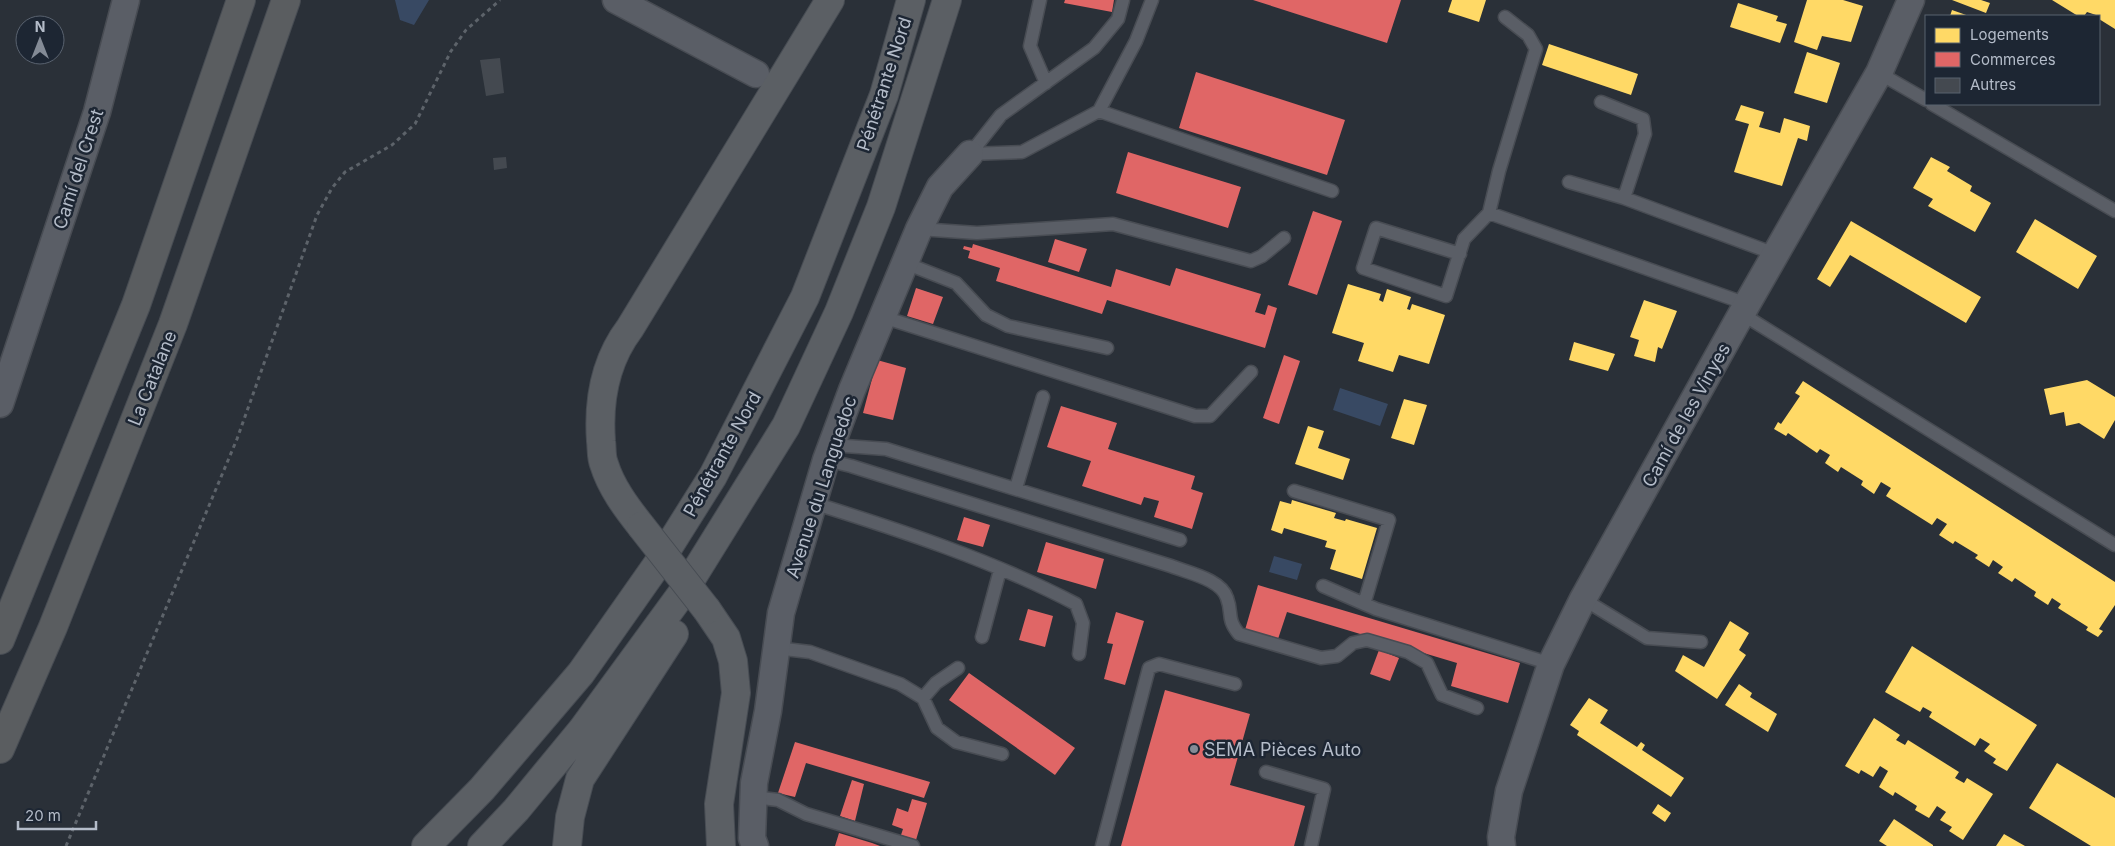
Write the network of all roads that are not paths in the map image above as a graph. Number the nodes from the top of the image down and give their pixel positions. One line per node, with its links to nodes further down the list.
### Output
1 (126, 0): 38 (street, Camí del Crest)
2 (226, 0): 21 (highway)
3 (241, 0): 21 (highway)
4 (286, 0): 60 (highway, La Catalane)
5 (616, 0): 15 (street)
6 (830, 0): 64 (highway, bridge)
7 (911, 0): 66 (highway, Pénétrante Nord)
8 (947, 0): 39 (highway, Pénétrante Nord)
9 (1040, 0): 16 (lane)
10 (1123, 0): 16 (lane)
11 (1152, 0): 20 (lane)
12 (1912, 0): 14 (street, Camí de les Vinyes)
13 (1505, 17): 27 (lane)
14 (1879, 73): 17 (lane); 31 (street, Camí de les Vinyes)
15 (756, 74)
16 (1046, 83): 22 (lane)
17 (1925, 99)
18 (1601, 102): 25 (lane)
19 (1934, 105): 26 (lane)
20 (1099, 112): 22 (lane); 24 (lane)
21 (198, 121): 51 (highway)
22 (970, 154): 28 (street, Avenue du Languedoc)
23 (1569, 182): 25 (lane)
24 (1332, 191)
25 (1624, 198): 31 (lane)
26 (2115, 211)
27 (1489, 213): 30 (lane); 33 (lane)
28 (919, 229): 29 (lane); 32 (street, Avenue du Languedoc)
29 (1284, 238)
30 (1460, 254): 30 (lane)
31 (1775, 254): 33 (street, Camí de les Vinyes)
32 (906, 262): 34 (street, Avenue du Languedoc); 35 (lane)
33 (1744, 309): 45 (lane); 48 (street, Camí de les Vinyes)
34 (883, 317): 36 (lane); 40 (street, Avenue du Languedoc)
35 (1106, 348)
36 (1251, 372)
37 (1043, 397): 41 (lane)
38 (0, 404)
39 (786, 426): 67 (highway, Pénétrante Nord); 68 (highway)
40 (829, 453): 41 (lane); 43 (street, Avenue du Languedoc); 59 (lane)
41 (1016, 488): 44 (lane)
42 (1294, 491): 49 (lane)
43 (812, 503): 46 (lane); 53 (street, Avenue du Languedoc)
44 (1180, 540)
45 (2115, 545)
46 (1000, 570): 50 (lane); 54 (lane)
47 (1323, 586): 49 (lane)
48 (1583, 599): 52 (lane); 55 (street, Camí de les Vinyes)
49 (1364, 604): 55 (lane)
50 (982, 637)
51 (0, 640)
52 (1701, 642)
53 (776, 648): 58 (lane); 63 (street, Avenue du Languedoc)
54 (1079, 654)
55 (1551, 664): 65 (street, Camí de les Vinyes)
56 (958, 668): 58 (lane)
57 (1235, 684): 71 (lane)
58 (923, 698): 61 (lane)
59 (1477, 708)
60 (0, 749)
61 (1002, 754)
62 (1266, 772): 72 (lane)
63 (753, 797): 69 (street, Avenue du Languedoc); 70 (lane)
64 (719, 836)
65 (1506, 843)
66 (426, 846)
67 (482, 846)
68 (567, 846)
69 (755, 846)
70 (914, 846)
71 (1102, 846)
72 (1311, 846)

